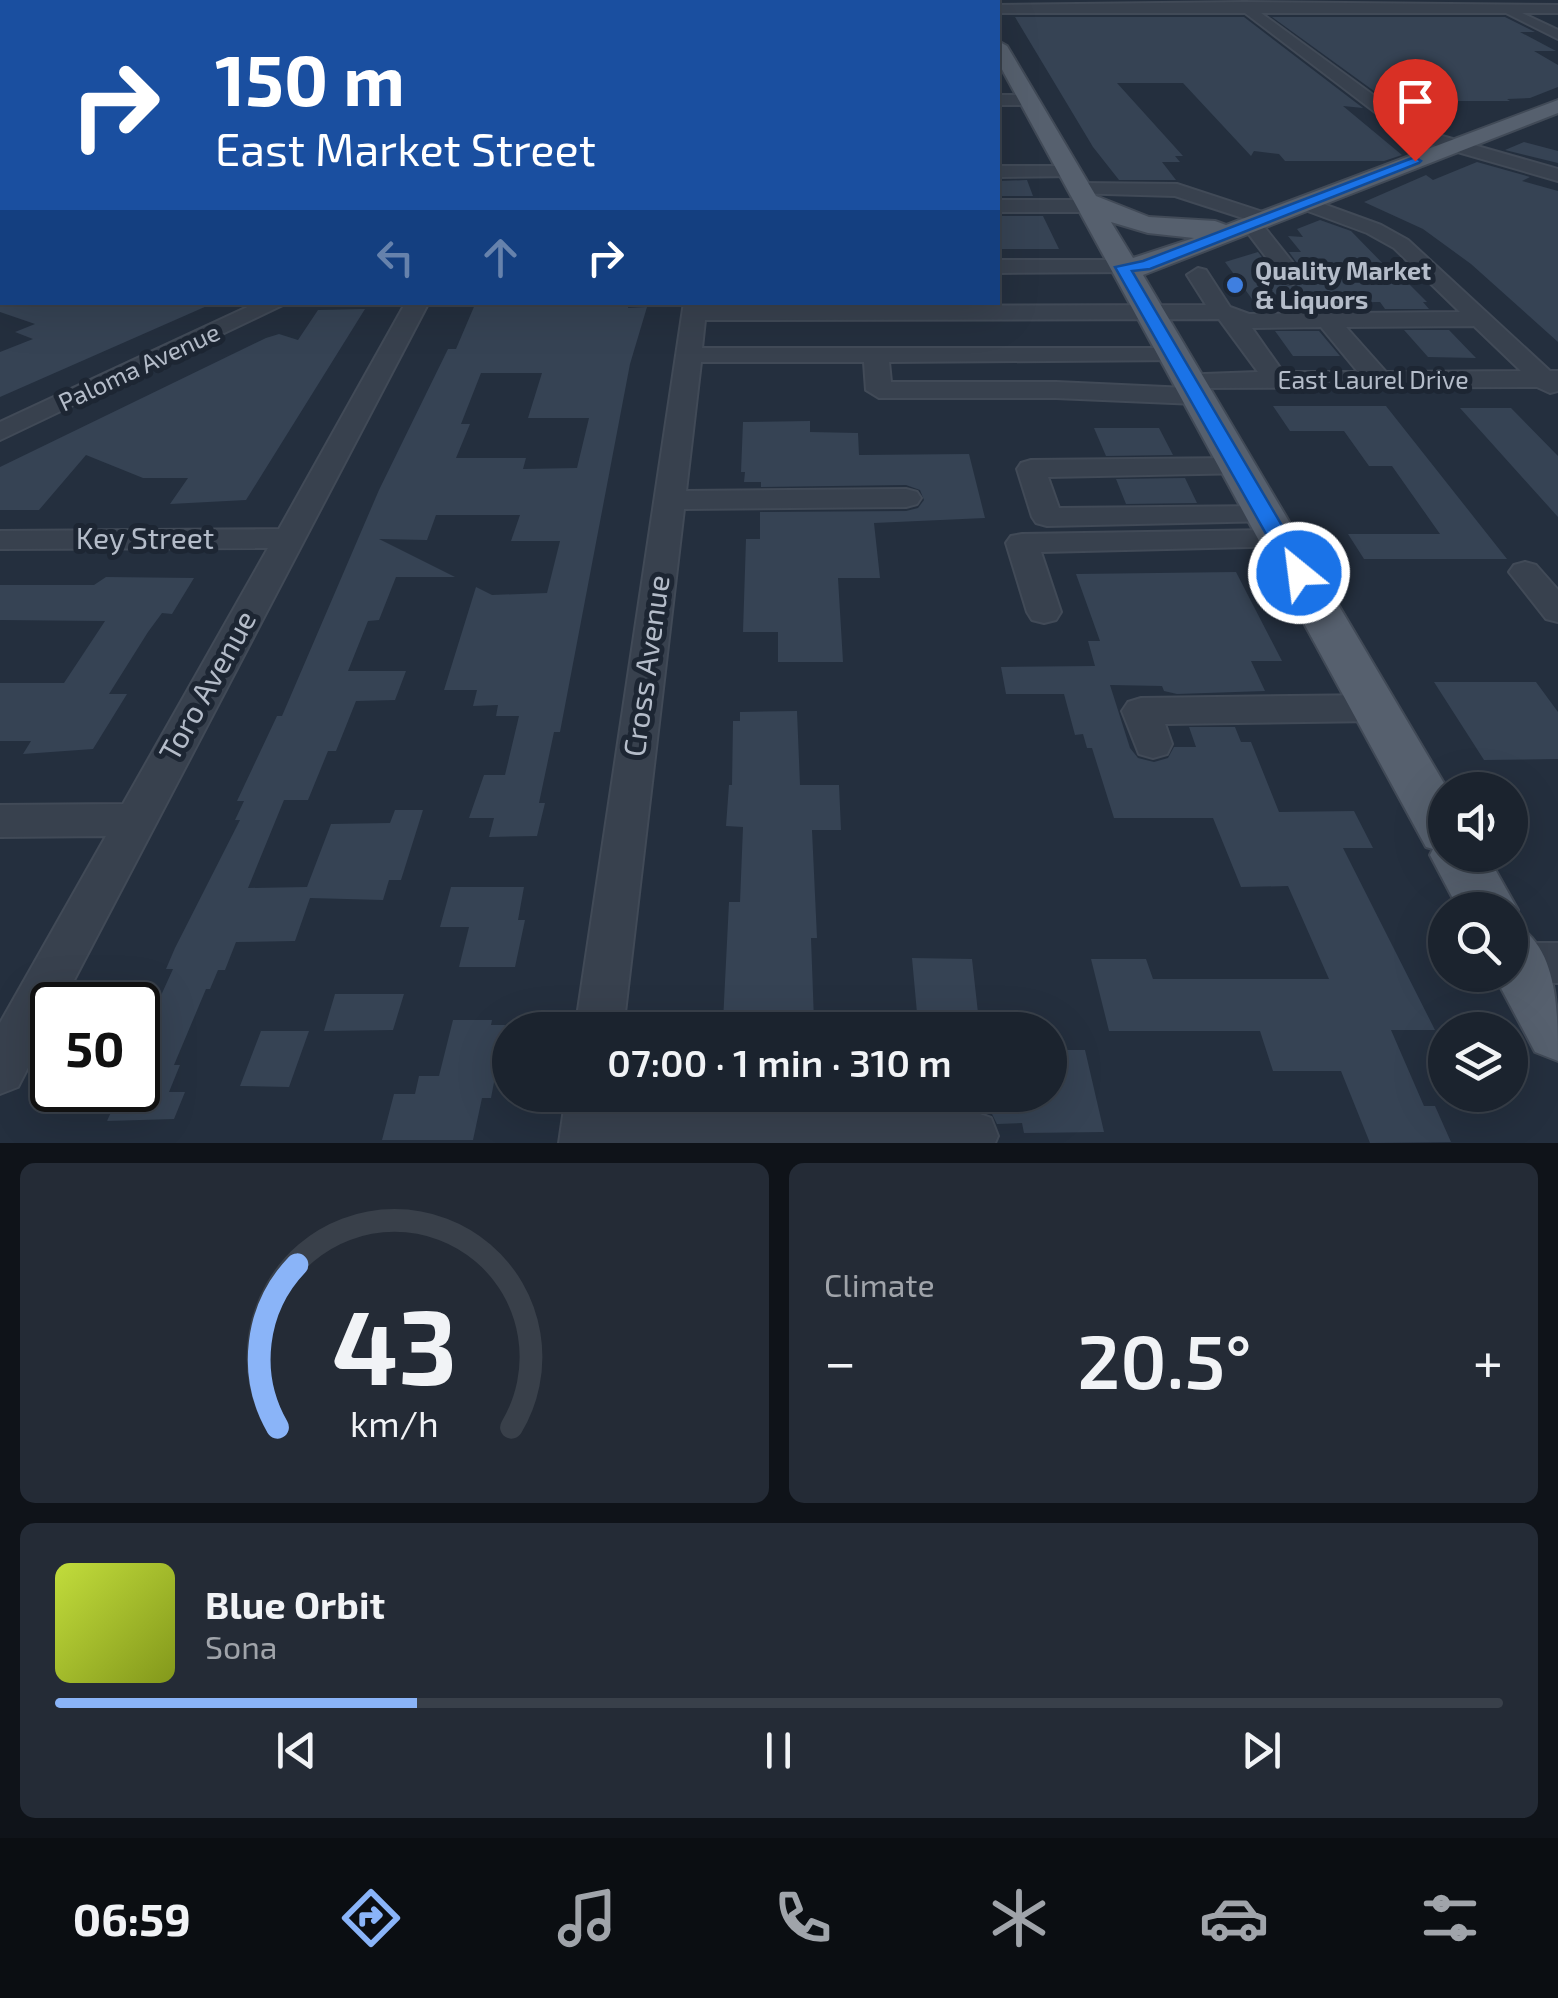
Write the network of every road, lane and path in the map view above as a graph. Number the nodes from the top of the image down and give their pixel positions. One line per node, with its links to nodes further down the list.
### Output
1 (1486, 0): 4 (street)
2 (1243, 5): 3 (street); 4 (street); 11 (street)
3 (1000, 9)
4 (1504, 9): 5 (street); 6 (street)
5 (1558, 9)
6 (1558, 35)
7 (1000, 50): 9 (main road)
8 (1000, 100): 9 (street)
9 (1028, 100): 14 (main road)
10 (1558, 106): 11 (main road)
11 (1452, 146): 13 (street); 15 (main road)
12 (1000, 172): 14 (street)
13 (1558, 175)
14 (1080, 192): 16 (street); 17 (street); 17 (main road); 18 (main road)
15 (1304, 204): 17 (main road); 27 (street)
16 (1000, 206)
17 (1252, 224): 18 (main road); 21 (street)
18 (1122, 267): 19 (street); 25 (main road)
19 (1000, 268)
20 (1198, 275): 26 (street)
21 (1293, 277)
22 (272, 305): 35 (street, Paloma Avenue)
23 (416, 305): 40 (street, Toro Avenue)
24 (695, 308): 25 (street); 29 (street, Cross Avenue)
25 (1148, 312): 26 (street); 31 (main road)
26 (1227, 314): 28 (street); 32 (street)
27 (1480, 319): 28 (street); 34 (street)
28 (1328, 321): 33 (street)
29 (689, 355): 30 (street); 38 (street, Cross Avenue)
30 (876, 355): 31 (street); 31 (street)
31 (1185, 377): 32 (street, East Laurel Drive); 36 (main road)
32 (1276, 380): 33 (street, East Laurel Drive)
33 (1379, 380): 34 (street, East Laurel Drive)
34 (1553, 384)
35 (0, 432)
36 (1238, 468): 39 (main road); 39 (street)
37 (906, 498): 38 (street)
38 (670, 500): 51 (street, Cross Avenue)
39 (1273, 527): 43 (street); 45 (main road)
40 (290, 538): 41 (street, Key Street); 48 (street, Toro Avenue)
41 (0, 540)
42 (1525, 572): 44 (street)
43 (1044, 612)
44 (1558, 612)
45 (1376, 708): 46 (street); 47 (main road)
46 (1154, 744)
47 (1428, 801)
48 (135, 820): 49 (street); 53 (street, Toro Avenue)
49 (0, 821)
50 (1529, 958): 52 (main road)
51 (601, 1012)
52 (1558, 1032)
53 (0, 1070)
54 (588, 1124): 55 (street)
55 (972, 1136)

